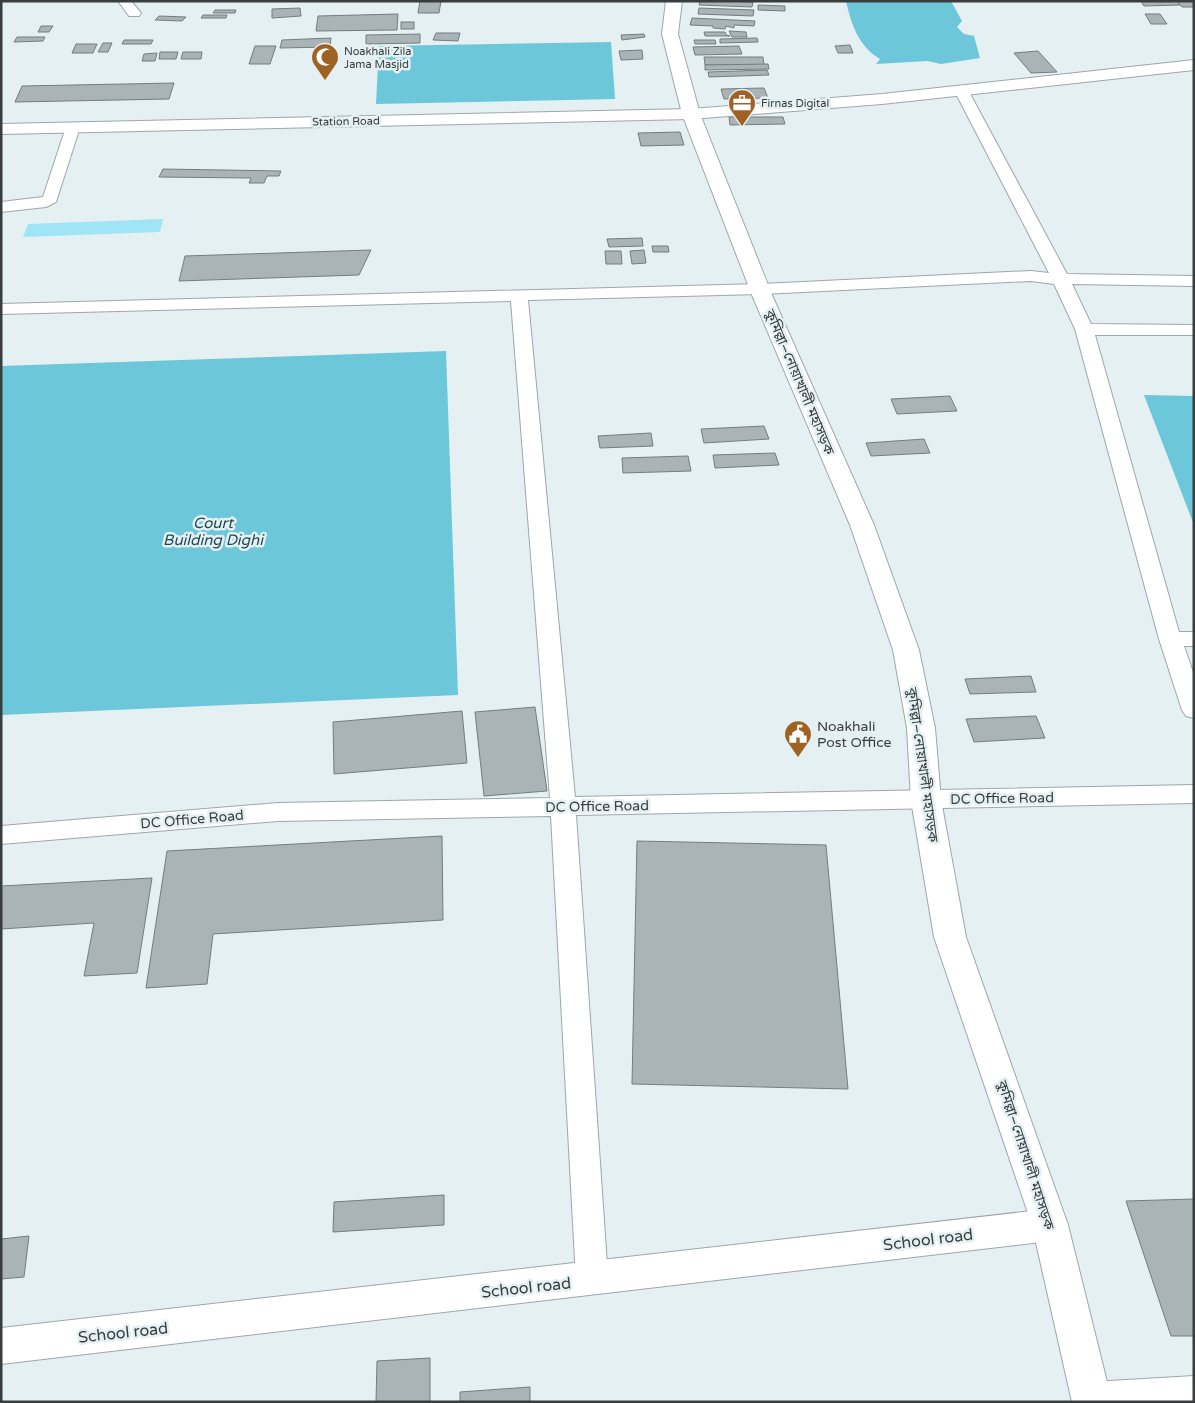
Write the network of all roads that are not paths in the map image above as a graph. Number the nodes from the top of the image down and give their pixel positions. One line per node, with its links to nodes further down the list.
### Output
1 (124, 1): 3 (street)
2 (674, 1): 6 (main road, কুমিল্লা–নোয়াখালী মহাসড়ক)
3 (134, 13)
4 (1194, 65): 5 (main road, Station Road)
5 (961, 90): 6 (main road, Station Road); 10 (street)
6 (691, 114): 7 (main road, Station Road); 12 (main road, কুমিল্লা–নোয়াখালী মহাসড়ক)
7 (73, 127): 8 (main road, Station Road); 9 (street)
8 (1, 129)
9 (1, 207)
10 (1061, 278): 11 (street); 12 (street); 15 (street)
11 (1194, 281)
12 (760, 289): 13 (street); 21 (main road, কুমিল্লা–নোয়াখালী মহাসড়ক)
13 (519, 295): 14 (street); 22 (street)
14 (1, 308)
15 (1084, 329): 16 (street); 17 (street)
16 (1194, 330)
17 (1170, 639): 18 (street); 19 (street)
18 (1194, 640)
19 (1194, 710)
20 (1194, 794): 21 (street, DC Office Road)
21 (926, 800): 22 (street, DC Office Road); 26 (main road, কুমিল্লা–নোয়াখালী মহাসড়ক)
22 (563, 807): 23 (street, DC Office Road); 27 (street)
23 (26, 833): 24 (street, DC Office Road); 25 (street)
24 (1, 834)
25 (1, 844)
26 (1050, 1225): 27 (main road, School road); 30 (main road, কুমিল্লা–নোয়াখালী মহাসড়ক)
27 (592, 1279): 28 (main road, School road)
28 (1, 1346)
29 (1194, 1395): 30 (main road)
30 (1092, 1401)

